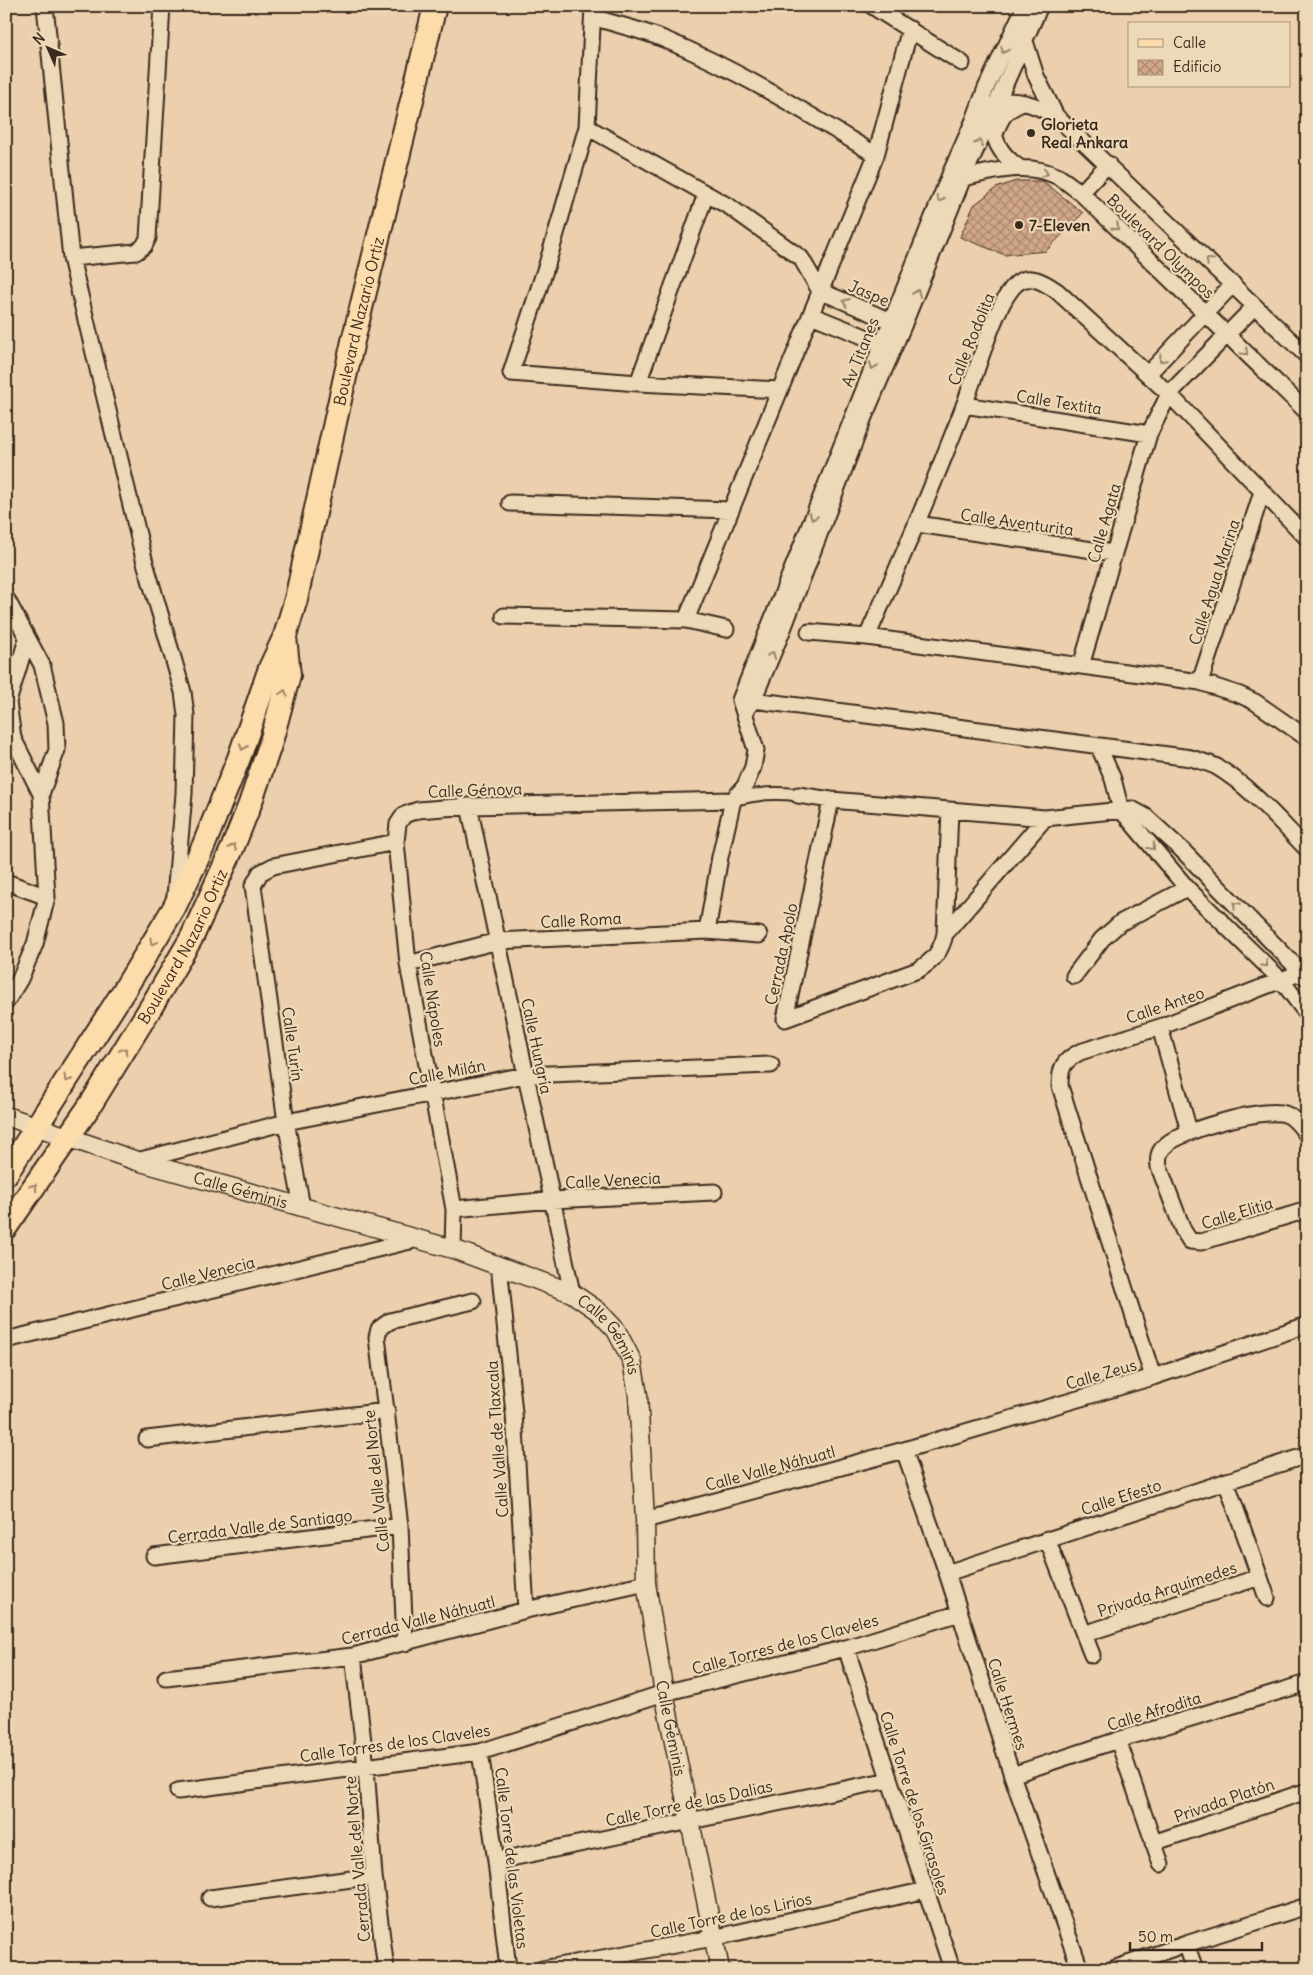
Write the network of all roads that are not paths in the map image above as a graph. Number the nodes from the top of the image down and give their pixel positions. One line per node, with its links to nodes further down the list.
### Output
1 (45, 6): 24 (street)
2 (162, 6): 24 (street)
3 (435, 6): 52 (main road, Boulevard Nazario Ortiz)
4 (872, 6): 8 (street)
5 (1025, 6): 11 (street, Av Titanes, one-way to 11)
6 (1040, 6): 9 (street, Av Titanes)
7 (593, 12): 16 (street); 18 (street)
8 (910, 29): 10 (street); 18 (street)
9 (1024, 38): 13 (street, Av Titanes); 14 (street)
10 (962, 63)
11 (986, 88): 13 (street); 15 (street, Av Titanes)
12 (1024, 102): 13 (street, Boulevard Olympos); 14 (street, Boulevard Olympos); 17 (street)
13 (991, 109): 15 (street); 17 (street); 21 (street, Av Titanes, one-way to 13)
14 (1056, 116): 19 (street, Boulevard Olympos)
15 (974, 120): 30 (street, Av Titanes, one-way to 30)
16 (587, 127): 22 (street); 35 (street)
17 (995, 134): 20 (street)
18 (876, 155): 26 (street)
19 (1108, 164): 23 (street); 25 (street, Boulevard Olympos, one-way to 19)
20 (1020, 168): 21 (street, Boulevard Olympos); 23 (street, Boulevard Olympos, one-way to 23)
21 (963, 178): 30 (street, Av Titanes, one-way to 21)
22 (706, 194): 26 (street); 35 (street)
23 (1081, 194): 28 (street, Boulevard Olympos, one-way to 28)
24 (71, 258): 77 (street)
25 (1233, 284): 27 (street, Boulevard Olympos); 28 (street)
26 (820, 291): 29 (street); 30 (street, Jaspe, one-way to 26)
27 (1255, 306): 31 (street, Calle Agata); 33 (street, Boulevard Olympos)
28 (1205, 313): 31 (street, Boulevard Olympos); 34 (street, one-way to 34)
29 (810, 315): 32 (street); 36 (street)
30 (897, 324): 32 (street, Av Titanes)
31 (1227, 334): 37 (street, Calle Agata); 39 (street, Boulevard Olympos, one-way to 39)
32 (888, 346): 57 (street, Av Titanes, one-way to 32); 59 (street, Av Titanes, one-way to 59)
33 (1307, 356)
34 (1148, 374): 37 (street, Calle Rodolita); 38 (street, Calle Rodolita)
35 (638, 383): 36 (street)
36 (780, 390): 43 (street)
37 (1169, 394): 40 (street, Calle Agata); 41 (street, Calle Rodolita)
38 (964, 405): 40 (street, Calle Textita); 44 (street, Calle Rodolita)
39 (1307, 412)
40 (1149, 434): 46 (street, Calle Agata)
41 (1262, 492): 45 (street, Calle Rodolita); 56 (street, Calle Agua Marina)
42 (510, 502): 43 (street)
43 (731, 510): 49 (street)
44 (917, 524): 46 (street, Calle Aventurita); 53 (street, Calle Rodolita)
45 (1307, 538)
46 (1113, 553): 55 (street, Calle Agata)
47 (6, 598): 54 (street)
48 (504, 616): 49 (street)
49 (686, 620): 50 (street)
50 (726, 629)
51 (809, 632): 53 (street)
52 (285, 636): 77 (main road, Boulevard Nazario Ortiz, one-way to 77); 97 (main road, Boulevard Nazario Ortiz, one-way to 52)
53 (867, 637): 55 (street)
54 (27, 639): 58 (street); 64 (street)
55 (1081, 666): 56 (street)
56 (1200, 682): 60 (street)
57 (753, 700): 59 (street, Av Titanes); 62 (street)
58 (7, 701): 61 (street)
59 (744, 713): 66 (street, Av Titanes)
60 (1305, 731)
61 (13, 738): 63 (street); 64 (street)
62 (1099, 747): 70 (street); 73 (street)
63 (6, 753)
64 (41, 794): 76 (street)
65 (798, 795): 66 (street); 67 (street)
66 (733, 800): 68 (street, Calle Génova); 78 (street)
67 (831, 800): 69 (street); 79 (street, Cerrada Apolo)
68 (469, 806): 72 (street, Calle Génova); 81 (street, Calle Hungría)
69 (950, 810): 71 (street); 79 (street, Cerrada Apolo)
70 (1121, 810): 71 (street); 75 (street, one-way to 75); 83 (street, one-way to 70)
71 (1045, 818): 79 (street, Cerrada Apolo)
72 (396, 842): 82 (street, Calle Nápoles); 93 (street, Calle Turín)
73 (1307, 849)
74 (6, 882): 76 (street)
75 (1187, 888): 84 (street); 85 (street, one-way to 85)
76 (47, 897): 86 (street)
77 (174, 908): 94 (main road, Boulevard Nazario Ortiz, one-way to 94)
78 (707, 931): 80 (street, Calle Roma); 81 (street, Calle Roma)
79 (945, 934)
80 (759, 935)
81 (498, 941): 82 (street, Calle Roma); 90 (street, Calle Hungría)
82 (408, 964): 91 (street, Calle Nápoles)
83 (1304, 975): 85 (street, Calle Anteo)
84 (1074, 976)
85 (1282, 981): 87 (street); 88 (street, Calle Anteo)
86 (6, 1002)
87 (1307, 1014)
88 (1160, 1027): 95 (street); 113 (street, Calle Anteo)
89 (771, 1066): 90 (street, Calle Milán)
90 (526, 1075): 91 (street, Calle Milán); 101 (street, Calle Hungría)
91 (431, 1093): 93 (street, Calle Milán); 103 (street, Calle Nápoles)
92 (6, 1116): 94 (street, Calle Géminis)
93 (286, 1122): 98 (street, Calle Milán); 102 (street, Calle Turín)
94 (38, 1125): 97 (street, Calle Géminis); 99 (main road, Boulevard Nazario Ortiz)
95 (1190, 1131): 96 (street, Calle Elitia); 104 (street, Calle Elitia)
96 (1307, 1135)
97 (69, 1136): 98 (street, Calle Géminis); 105 (main road, Boulevard Nazario Ortiz, one-way to 97)
98 (137, 1161): 102 (street, Calle Géminis)
99 (6, 1174)
100 (714, 1192): 101 (street, Calle Venecia)
101 (552, 1200): 103 (street, Calle Venecia); 109 (street, Calle Hungría)
102 (302, 1207): 106 (street, Calle Géminis)
103 (454, 1210): 107 (street, Calle Nápoles)
104 (1307, 1210)
105 (6, 1227)
106 (418, 1239): 107 (street, Calle Géminis); 112 (street, Calle Venecia)
107 (453, 1249): 108 (street, Calle Géminis)
108 (499, 1265): 109 (street, Calle Géminis); 127 (street, Calle Valle de Tlaxcala)
109 (572, 1293): 119 (street, Calle Géminis)
110 (473, 1301): 114 (street, Calle Valle del Norte)
111 (1307, 1325): 113 (street, Calle Zeus)
112 (6, 1340)
113 (1153, 1377): 116 (street, Calle Zeus)
114 (386, 1410): 115 (street); 120 (street, Calle Valle del Norte)
115 (146, 1439)
116 (904, 1450): 119 (street, Calle Valle Náhuatl); 123 (street, Calle Hermes)
117 (1307, 1455): 118 (street, Calle Efesto)
118 (1226, 1481): 121 (street, Calle Efesto); 124 (street, Privada Arquímedes)
119 (645, 1520): 125 (street, Calle Géminis)
120 (400, 1526): 122 (street, Cerrada Valle de Santiago); 130 (street, Calle Valle del Norte)
121 (1047, 1539): 123 (street, Calle Efesto); 129 (street, Privada Arquímedes)
122 (154, 1556)
123 (947, 1572): 128 (street, Calle Hermes)
124 (1260, 1577): 126 (street, Privada Arquímedes); 129 (street, Privada Arquímedes)
125 (646, 1583): 127 (street, Cerrada Valle Náhuatl); 136 (street, Calle Géminis)
126 (1267, 1598)
127 (526, 1610): 130 (street, Cerrada Valle Náhuatl)
128 (960, 1613): 131 (street, Calle Torres de los Claveles); 140 (street, Calle Hermes)
129 (1084, 1634): 132 (street, Privada Arquímedes)
130 (405, 1643): 133 (street, Cerrada Valle Náhuatl)
131 (846, 1648): 136 (street, Calle Torres de los Claveles); 141 (street, Calle Torre de los Girasoles)
132 (1092, 1655)
133 (353, 1656): 134 (street, Cerrada Valle Náhuatl); 139 (street, Cerrada Valle del Norte)
134 (166, 1678)
135 (1307, 1683): 137 (street, Calle Afrodita)
136 (664, 1694): 138 (street, Calle Torres de los Claveles); 144 (street, Calle Géminis)
137 (1118, 1740): 140 (street, Calle Afrodita); 145 (street)
138 (480, 1752): 139 (street, Calle Torres de los Claveles); 146 (street, Calle Torre de las Violetas)
139 (366, 1767): 142 (street, Calle Torres de los Claveles); 148 (street, Cerrada Valle del Norte)
140 (1012, 1776): 159 (street, Calle Hermes)
141 (889, 1780): 144 (street, Calle Torre de las Dalias); 149 (street, Calle Torre de los Girasoles)
142 (178, 1791)
143 (1307, 1791): 145 (street, Privada Platón)
144 (690, 1822): 146 (street, Calle Torre de las Dalias); 152 (street, Calle Géminis)
145 (1153, 1843): 147 (street)
146 (496, 1861): 155 (street, Calle Torre de las Violetas)
147 (1161, 1864)
148 (374, 1876): 150 (street); 154 (street, Cerrada Valle del Norte)
149 (926, 1890): 152 (street, Calle Torre de los Lirios); 158 (street, Calle Torre de los Girasoles)
150 (210, 1898)
151 (1307, 1906): 153 (street)
152 (713, 1938): 156 (street, Calle Torre de los Lirios); 157 (street, Calle Géminis)
153 (1186, 1944): 160 (street); 161 (street)
154 (386, 1969)
155 (508, 1969)
156 (542, 1969)
157 (720, 1969)
158 (952, 1969)
159 (1080, 1969)
160 (1113, 1969)
161 (1195, 1969)

